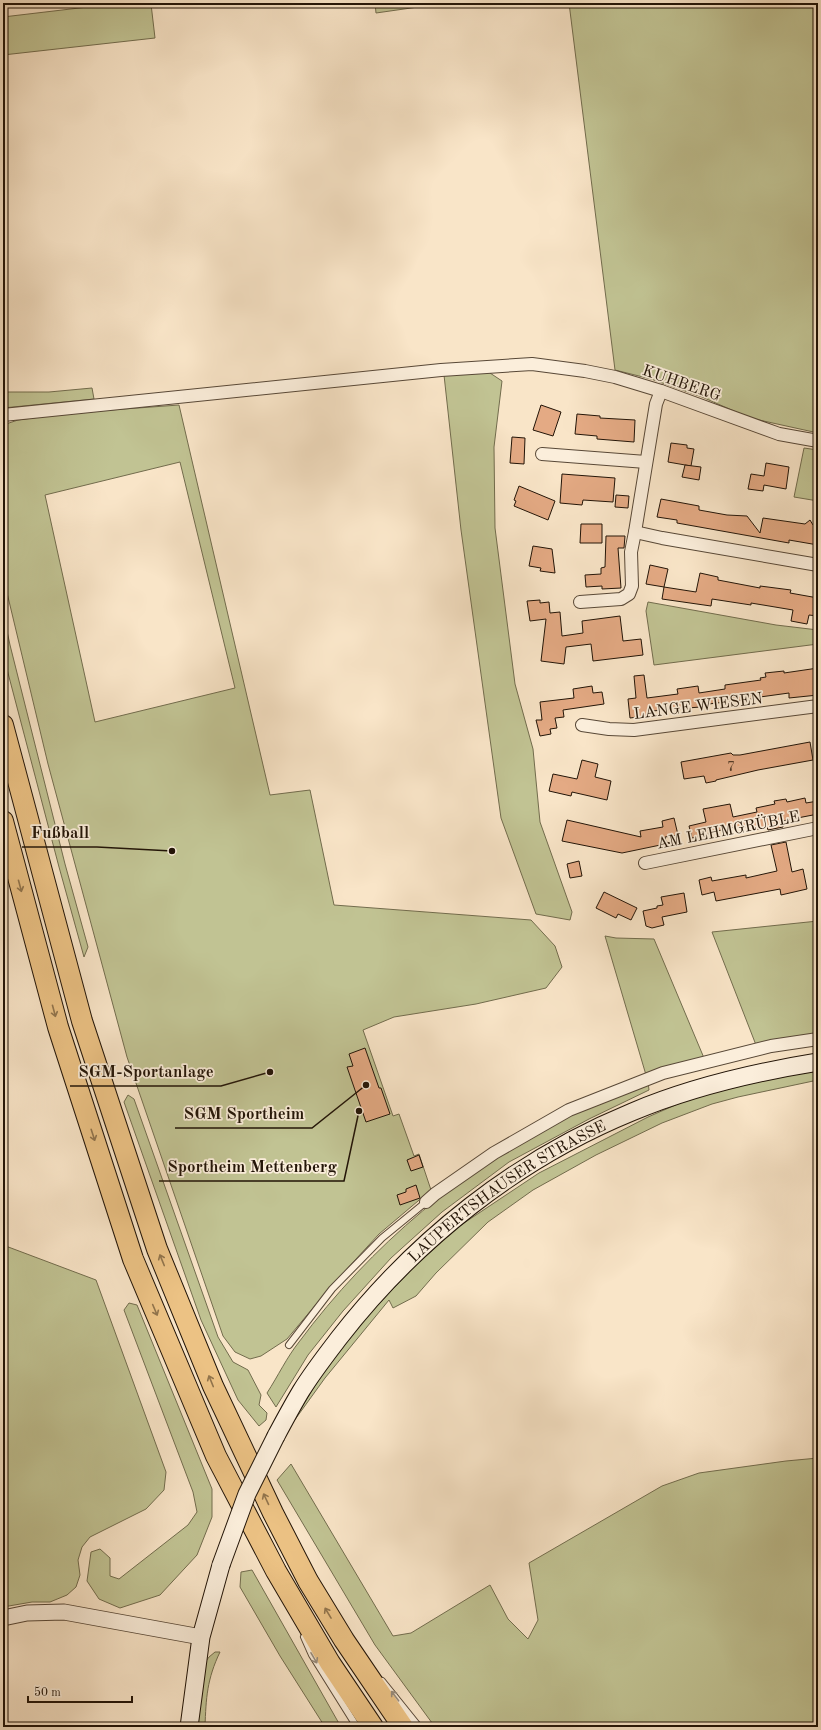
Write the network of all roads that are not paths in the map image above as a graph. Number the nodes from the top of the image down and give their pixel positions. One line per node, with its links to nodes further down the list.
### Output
1 (661, 391): 2 (street, KUHBERG); 3 (street, KUHBERG); 5 (street)
2 (3, 415)
3 (818, 441)
4 (542, 454): 5 (street)
5 (646, 462): 6 (street)
6 (635, 532): 7 (street); 8 (street)
7 (818, 565)
8 (580, 602)
9 (818, 706): 11 (street, LANGE WIESEN)
10 (3, 725): 24 (highway, one-way to 10)
11 (582, 725)
12 (3, 821): 19 (highway, one-way to 19)
13 (818, 828): 14 (street, AM LEHMGRÜBLE)
14 (645, 863)
15 (818, 1039): 17 (street)
16 (818, 1062): 23 (main road, LAUPERTSHAUSER STRASSE, bridge)
17 (426, 1202): 18 (lane)
18 (289, 1345)
19 (276, 1571): 21 (lane); 29 (highway)
20 (3, 1618): 23 (street)
21 (297, 1620)
22 (303, 1634): 28 (lane, one-way to 28)
23 (201, 1637): 27 (main road, LAUPERTSHAUSER STRASSE)
24 (344, 1640): 25 (lane); 30 (highway)
25 (374, 1672)
26 (379, 1677): 31 (lane, one-way to 26)
27 (189, 1727)
28 (357, 1727)
29 (373, 1727)
30 (403, 1727)
31 (419, 1727)

